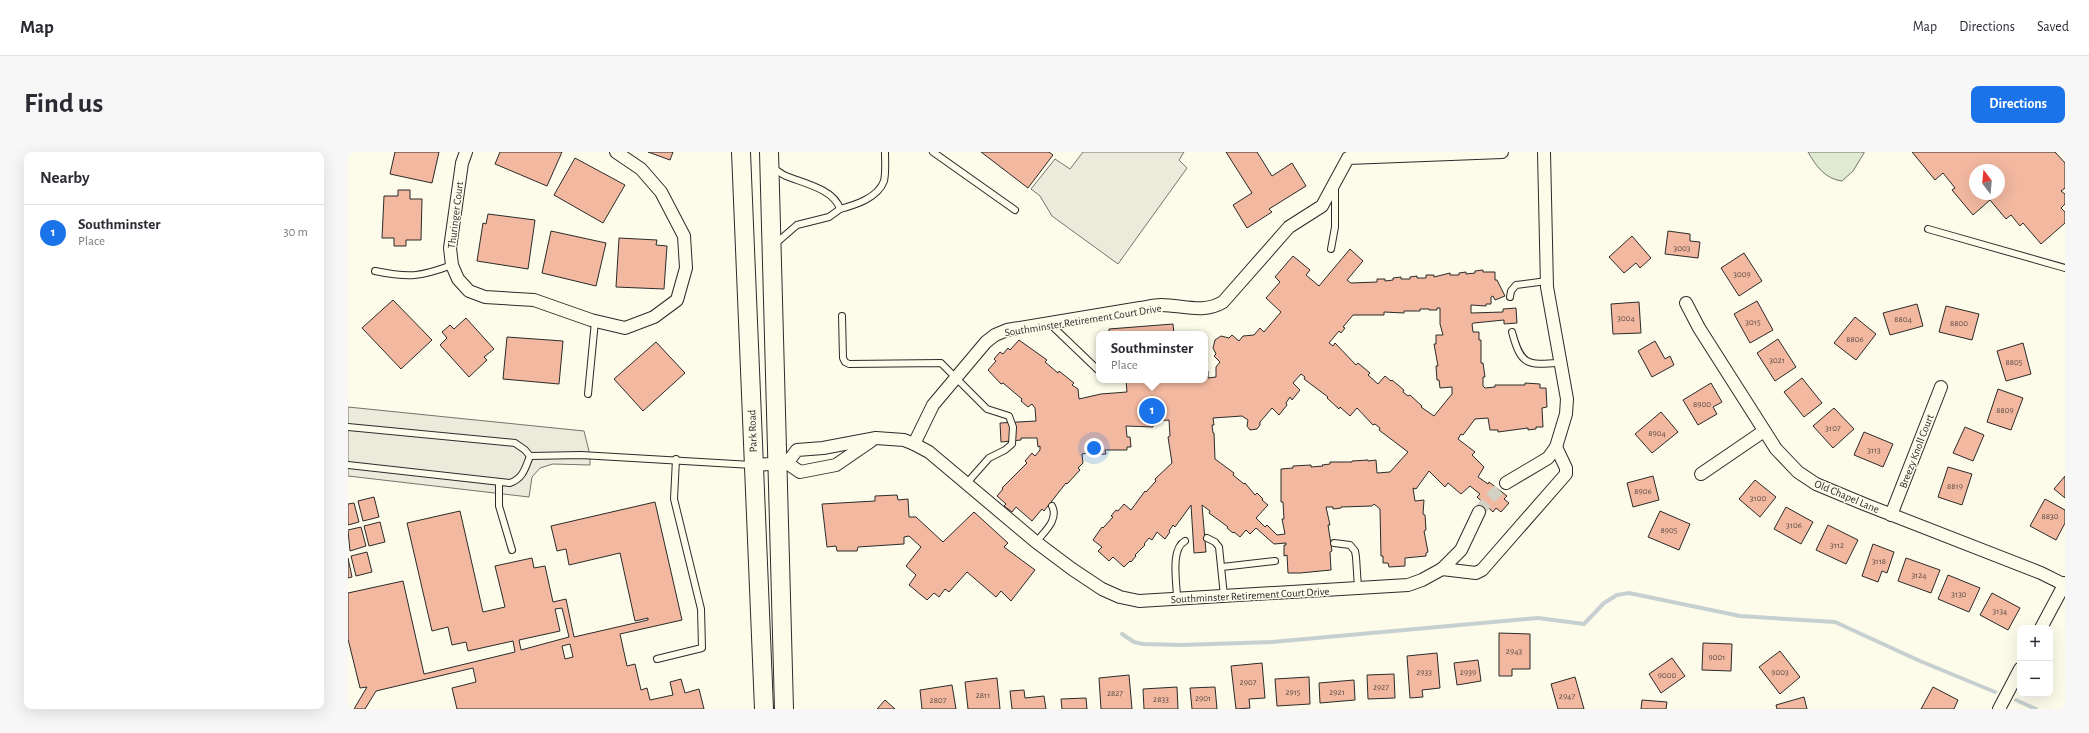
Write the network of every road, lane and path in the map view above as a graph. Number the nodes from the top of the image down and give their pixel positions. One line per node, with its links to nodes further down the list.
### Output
1 (466, 152): 16 (street, Thuringer Court)
2 (616, 152): 23 (street)
3 (741, 152): 40 (main road, Park Road)
4 (885, 152): 11 (lane)
5 (933, 152): 12 (lane)
6 (1502, 152): 8 (street, Southminster Retirement Court Drive)
7 (1544, 152): 19 (street)
8 (1348, 155): 10 (street, Southminster Retirement Court Drive)
9 (769, 159): 11 (lane); 14 (main road)
10 (1335, 183): 15 (lane); 24 (street, Southminster Retirement Court Drive)
11 (840, 209): 14 (lane)
12 (1015, 210)
13 (1928, 229): 17 (lane)
14 (771, 247): 38 (main road)
15 (1331, 249)
16 (452, 265): 18 (lane); 23 (street, Thuringer Court)
17 (2065, 268)
18 (375, 271)
19 (1546, 281): 20 (lane); 26 (street)
20 (1510, 298)
21 (1686, 303): 32 (street, Old Chapel Lane)
22 (842, 316): 28 (lane)
23 (595, 321): 30 (lane)
24 (1049, 323): 27 (lane); 28 (street, Southminster Retirement Court Drive)
25 (1512, 332): 26 (lane)
26 (1560, 363): 35 (street)
27 (1096, 368)
28 (957, 377): 34 (street, Southminster Retirement Court Drive); 44 (lane)
29 (1941, 387): 47 (street, Breezy Knoll Court)
30 (588, 394)
31 (348, 427): 36 (lane)
32 (1764, 431): 41 (street); 47 (street, Old Chapel Lane)
33 (876, 438): 34 (street, Southminster Retirement Court Drive); 38 (street, Southminster Retirement Court Drive); 38 (street)
34 (914, 444): 44 (street, Southminster Retirement Court Drive)
35 (1556, 447): 43 (street); 55 (street)
36 (530, 456): 37 (lane); 42 (lane)
37 (676, 459): 40 (lane); 61 (lane)
38 (782, 463): 40 (street); 64 (main road)
39 (348, 465): 42 (lane)
40 (754, 465): 63 (main road, Park Road)
41 (1701, 474)
42 (499, 482): 52 (lane)
43 (1506, 483)
44 (966, 484): 50 (street, Southminster Retirement Court Drive)
45 (1052, 506): 50 (lane)
46 (1479, 512): 55 (street, Southminster Retirement Court Drive)
47 (1891, 515): 56 (street, Old Chapel Lane)
48 (1207, 538): 54 (lane)
49 (1185, 541): 59 (lane)
50 (1036, 542): 59 (street, Southminster Retirement Court Drive)
51 (1334, 543): 57 (lane)
52 (512, 550)
53 (1275, 561): 54 (lane)
54 (1222, 567): 58 (lane)
55 (1442, 569): 57 (street, Southminster Retirement Court Drive)
56 (2065, 584): 60 (street)
57 (1358, 588): 58 (street, Southminster Retirement Court Drive)
58 (1224, 596): 59 (street, Southminster Retirement Court Drive)
59 (1177, 599)
60 (2044, 625)
61 (657, 659)
62 (2017, 675): 65 (street)
63 (764, 709)
64 (784, 709)
65 (1999, 709)

